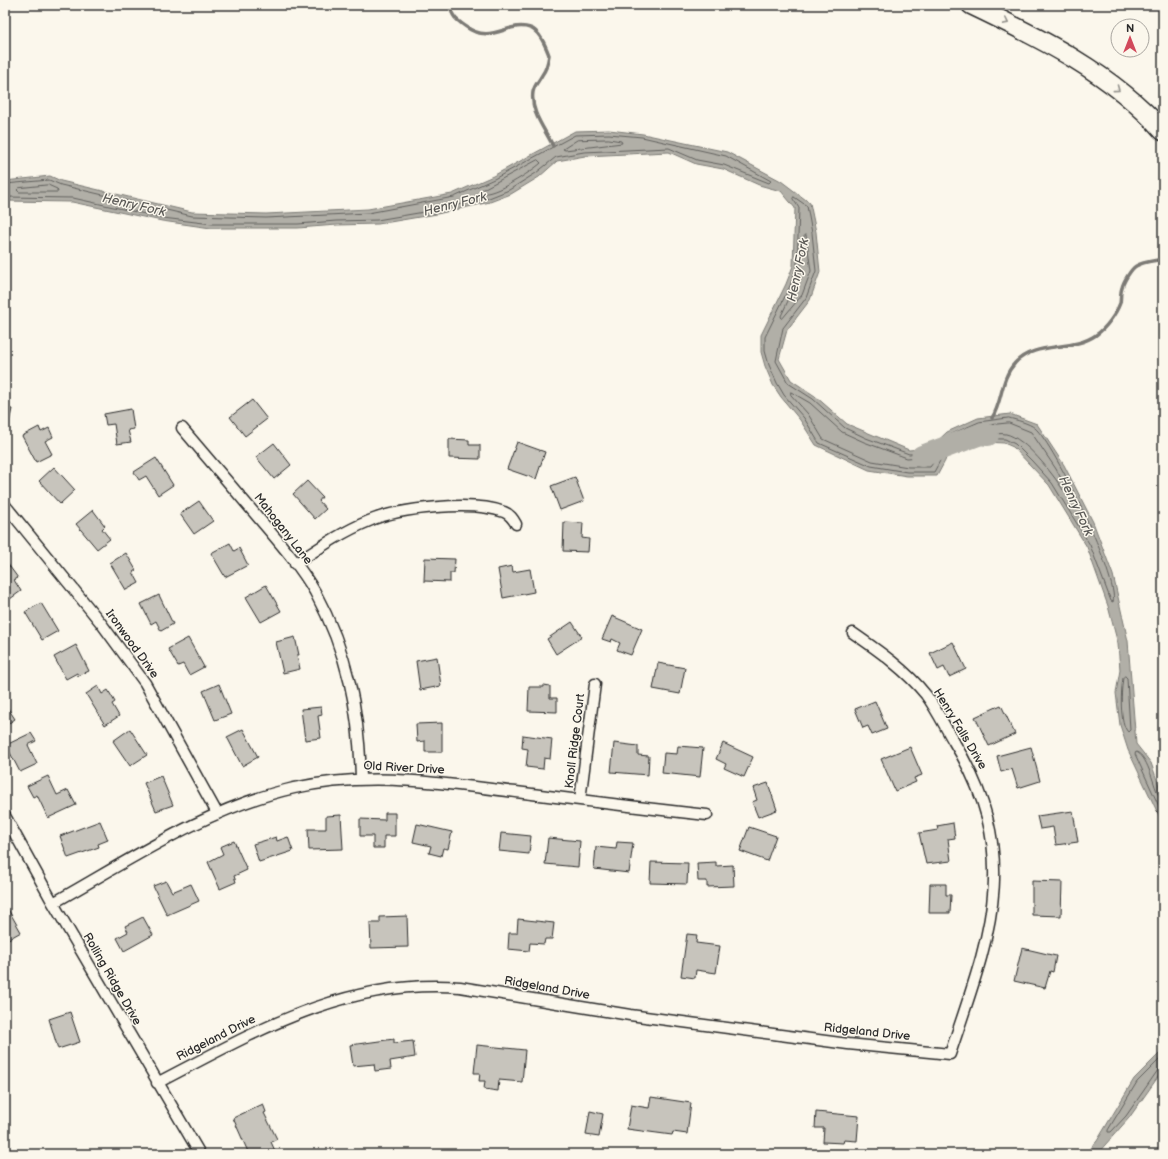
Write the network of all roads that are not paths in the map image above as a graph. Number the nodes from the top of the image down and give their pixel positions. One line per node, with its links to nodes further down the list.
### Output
1 (971, 5): 2 (highway, one-way to 2)
2 (1163, 131)
3 (182, 428): 6 (street, Mahogany Lane)
4 (5, 504): 11 (street, Ironwood Drive)
5 (516, 524): 6 (street)
6 (295, 564): 9 (street, Mahogany Lane)
7 (853, 633): 15 (street, Henry Falls Drive)
8 (595, 684): 10 (street, Knoll Ridge Court)
9 (361, 778): 10 (street, Old River Drive); 11 (street, Old River Drive)
10 (580, 800): 12 (street, Old River Drive)
11 (217, 812): 14 (street, Old River Drive)
12 (707, 815)
13 (5, 816): 14 (street, Rolling Ridge Drive)
14 (53, 903): 16 (street, Rolling Ridge Drive)
15 (950, 1054): 16 (street, Ridgeland Drive)
16 (157, 1083): 17 (street, Rolling Ridge Drive)
17 (200, 1154)

